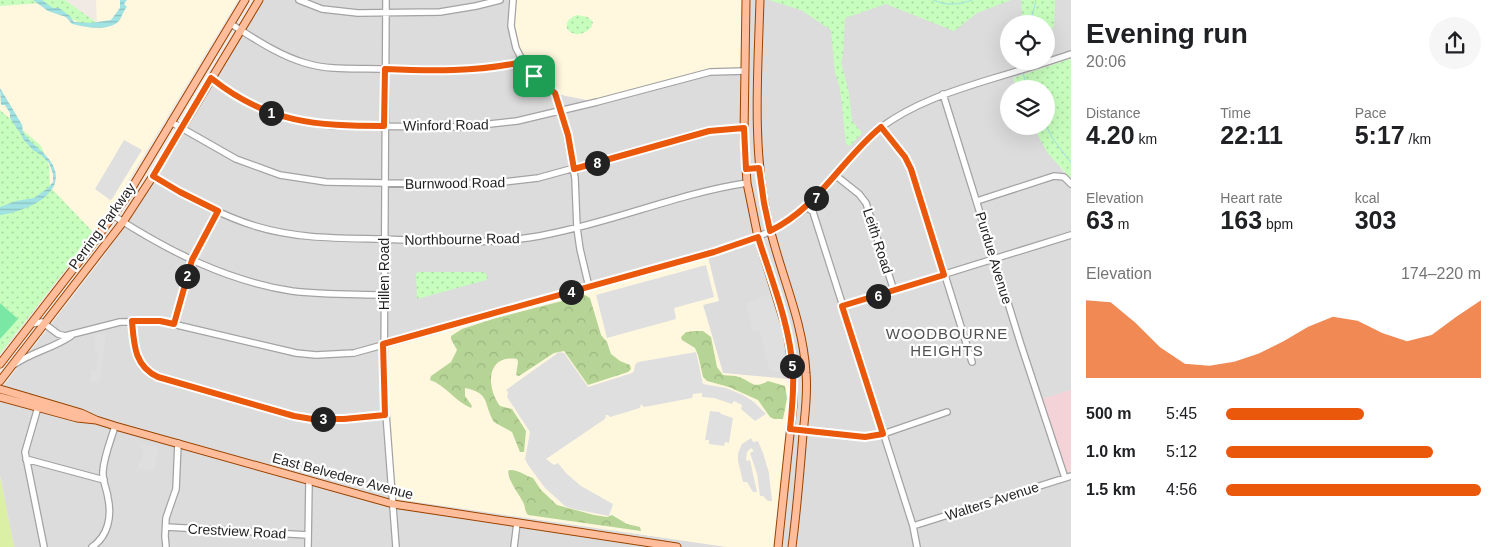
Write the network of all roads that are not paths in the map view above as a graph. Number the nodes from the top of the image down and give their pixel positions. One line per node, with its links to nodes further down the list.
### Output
1 (245, 0): 10 (main road, Perring Parkway)
2 (259, 0): 11 (main road, Perring Parkway)
3 (299, 0): 9 (street)
4 (386, 0): 9 (street, Hillen Road)
5 (500, 0): 9 (street)
6 (513, 0): 13 (street)
7 (746, 0): 15 (main road)
8 (760, 0): 19 (main road)
9 (386, 13): 14 (street, Hillen Road)
10 (231, 24): 11 (street); 21 (main road, Perring Parkway)
11 (240, 30): 14 (street); 16 (main road, Perring Parkway)
12 (1071, 54): 17 (street)
13 (522, 62): 14 (street); 20 (street)
14 (385, 69): 22 (street, Hillen Road)
15 (745, 71): 18 (main road); 20 (street, Winford Road)
16 (211, 78): 22 (street, Winford Road); 24 (main road, Perring Parkway)
17 (943, 94): 23 (street); 34 (street, Purdue Avenue)
18 (745, 98): 19 (main road); 25 (main road)
19 (758, 99): 26 (main road)
20 (560, 110): 22 (street, Winford Road); 27 (street)
21 (172, 122): 24 (street, Burnwood Road); 37 (main road, Perring Parkway)
22 (384, 126): 31 (street, Hillen Road)
23 (881, 127): 29 (street); 46 (street)
24 (181, 128): 30 (main road, Perring Parkway); 31 (street, Burnwood Road)
25 (744, 128): 27 (street, Burnwood Road); 28 (main road)
26 (759, 168): 28 (main road); 40 (main road)
27 (574, 169): 31 (street, Burnwood Road); 39 (street)
28 (746, 169): 32 (main road)
29 (835, 175): 35 (street); 48 (street, Leith Road)
30 (153, 176): 36 (street, Northbourne Road); 38 (main road, Perring Parkway)
31 (384, 183): 43 (street, Hillen Road)
32 (748, 183): 39 (street, Northbourne Road); 42 (main road)
33 (1071, 184): 34 (street)
34 (977, 201): 44 (street, Purdue Avenue)
35 (807, 207): 40 (street); 50 (street)
36 (218, 211): 43 (street, Northbourne Road); 45 (street)
37 (114, 216): 38 (street); 52 (main road, Perring Parkway)
38 (123, 222): 45 (street); 53 (main road, Perring Parkway)
39 (577, 228): 43 (street, Northbourne Road); 47 (street)
40 (770, 231): 42 (street); 69 (main road)
41 (1071, 235): 44 (street)
42 (758, 237): 47 (street); 68 (main road)
43 (384, 239): 49 (street, Hillen Road)
44 (995, 259): 46 (street); 73 (street, Purdue Avenue)
45 (192, 260): 49 (street); 54 (street)
46 (944, 275): 48 (street); 57 (street)
47 (589, 287): 56 (street)
48 (894, 291): 50 (street)
49 (384, 295): 56 (street, Hillen Road)
50 (842, 306): 70 (street)
51 (132, 321): 54 (street); 55 (street); 65 (street)
52 (31, 324): 53 (street); 58 (main road, Perring Parkway)
53 (45, 324): 55 (street); 59 (main road, Perring Parkway)
54 (174, 324): 56 (street)
55 (73, 335): 59 (street)
56 (383, 344): 65 (street, Hillen Road)
57 (972, 362)
58 (0, 364)
59 (10, 368): 60 (main road, Perring Parkway)
60 (0, 381)
61 (0, 389): 66 (main road, East Belvedere Avenue)
62 (0, 397): 63 (main road, East Belvedere Avenue)
63 (38, 407): 66 (main road, East Belvedere Avenue); 72 (street)
64 (947, 412): 70 (street)
65 (385, 415): 76 (street, Hillen Road)
66 (96, 420): 67 (main road, East Belvedere Avenue)
67 (115, 426): 71 (main road, East Belvedere Avenue); 74 (street)
68 (790, 429): 69 (street); 89 (main road)
69 (803, 430): 70 (street); 90 (main road)
70 (883, 434): 78 (street)
71 (178, 443): 75 (main road, East Belvedere Avenue); 79 (street)
72 (26, 459): 74 (street); 82 (street)
73 (1068, 477): 78 (street, Walters Avenue)
74 (104, 480): 83 (street)
75 (309, 481): 76 (main road, East Belvedere Avenue); 80 (street)
76 (393, 504): 77 (main road, East Belvedere Avenue); 86 (street, Hillen Road)
77 (517, 523): 81 (main road, East Belvedere Avenue); 87 (street)
78 (913, 526): 91 (street)
79 (166, 527): 80 (street, Crestview Road); 84 (street)
80 (308, 535): 85 (street)
81 (644, 545): 88 (main road, East Belvedere Avenue)
82 (44, 547)
83 (92, 547)
84 (166, 547)
85 (308, 547)
86 (396, 547)
87 (514, 547)
88 (677, 547)
89 (778, 547)
90 (792, 547)
91 (918, 547)

